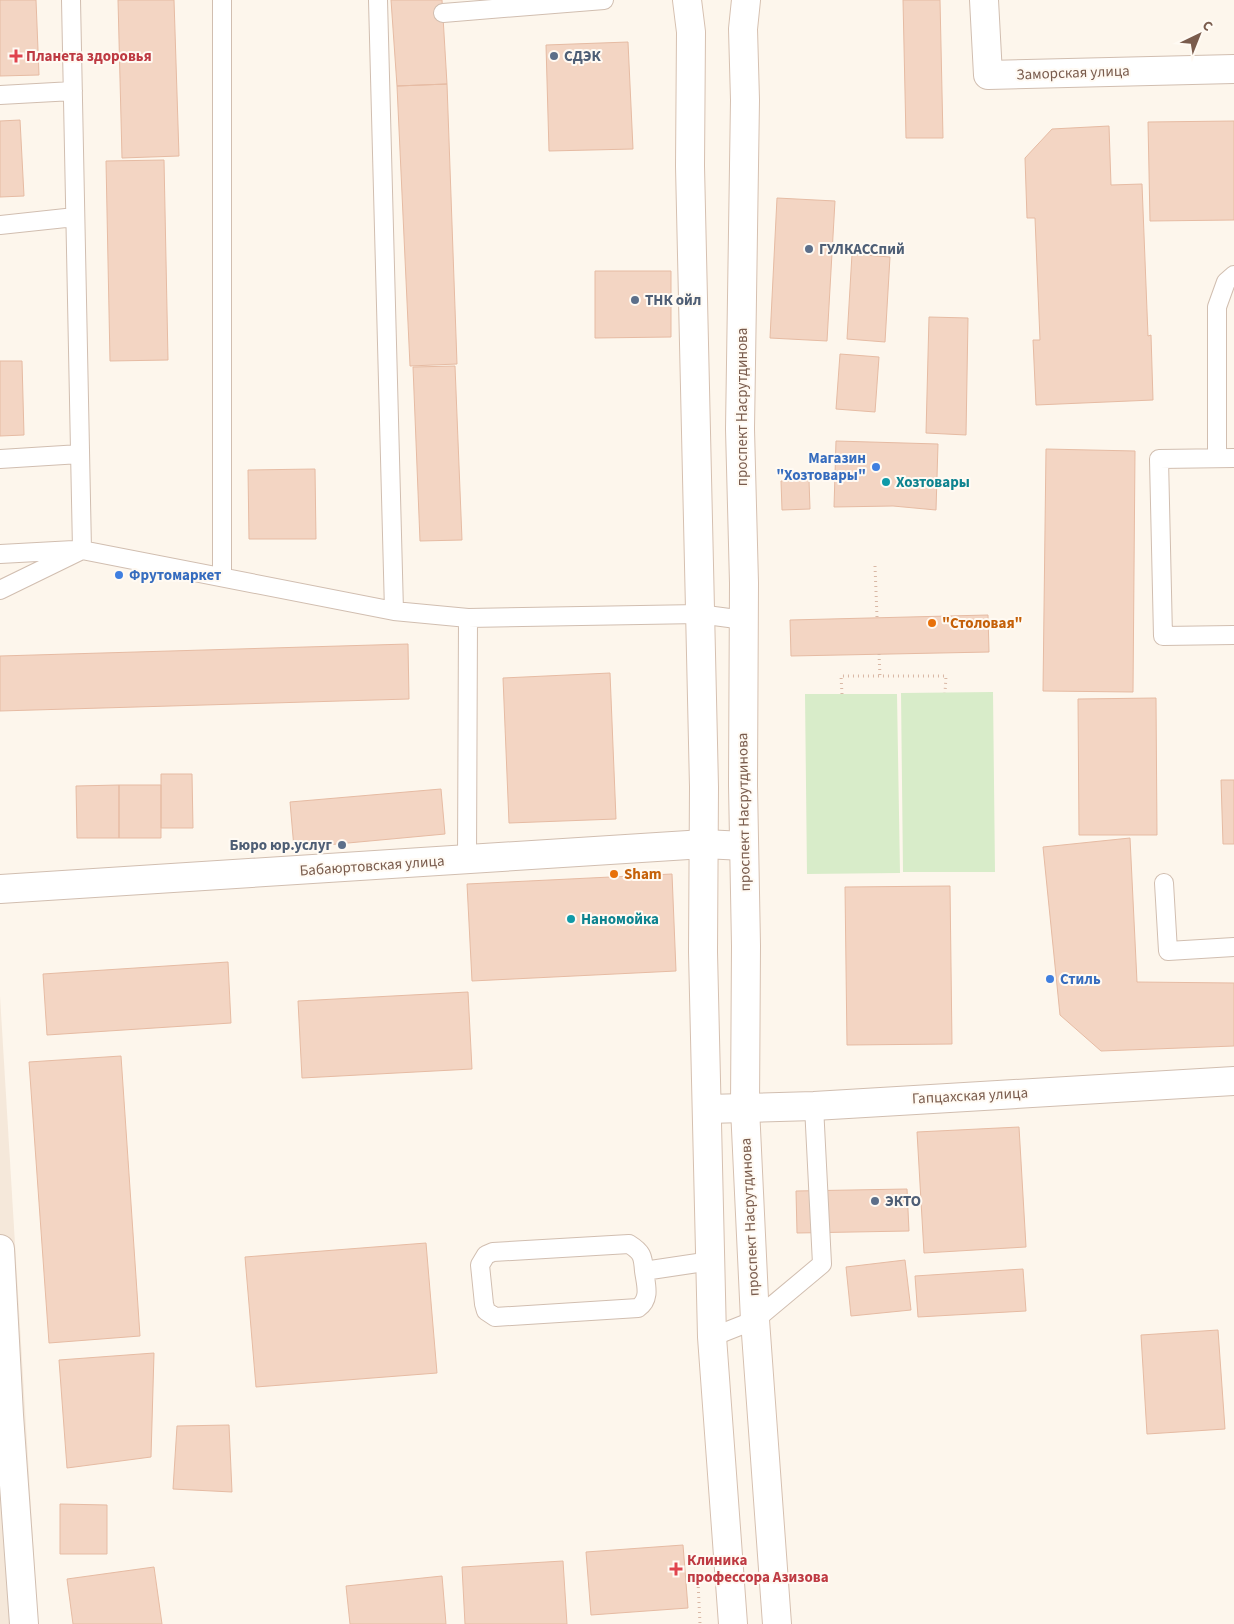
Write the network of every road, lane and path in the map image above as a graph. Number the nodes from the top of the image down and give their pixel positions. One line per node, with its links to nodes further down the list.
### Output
1 (71, 0): 10 (lane)
2 (222, 0): 21 (lane)
3 (378, 0): 23 (lane)
4 (604, 0): 8 (lane)
5 (687, 0): 24 (main road)
6 (746, 0): 27 (main road, проспект Насрутдинова)
7 (984, 0): 9 (main road, Заморская улица)
8 (443, 13)
9 (1234, 69)
10 (73, 91): 11 (lane); 12 (lane)
11 (0, 95)
12 (76, 217): 13 (lane); 15 (lane)
13 (0, 225)
14 (1234, 275): 16 (lane)
15 (80, 454): 17 (lane); 18 (lane)
16 (1226, 458): 28 (lane)
17 (0, 459)
18 (82, 550): 19 (lane); 21 (lane); 22 (lane)
19 (0, 554)
20 (875, 566): 25 (path)
21 (222, 577): 23 (lane)
22 (0, 590)
23 (394, 611): 26 (lane)
24 (699, 614): 26 (lane); 27 (lane); 33 (main road)
25 (877, 617)
26 (468, 618): 35 (lane)
27 (744, 620): 34 (main road, проспект Насрутдинова)
28 (1234, 635)
29 (879, 654): 30 (path)
30 (880, 676): 31 (path); 32 (path)
31 (945, 692)
32 (842, 694)
33 (704, 844): 34 (main road, Бабаюртовская улица); 35 (main road, Бабаюртовская улица); 42 (main road)
34 (744, 846): 41 (main road, проспект Насрутдинова)
35 (468, 860): 37 (main road, Бабаюртовская улица)
36 (1164, 883): 38 (lane)
37 (0, 889)
38 (1234, 947)
39 (1234, 1081): 40 (main road, Гапцахская улица)
40 (814, 1106): 41 (main road, Гапцахская улица); 46 (lane)
41 (745, 1108): 42 (main road, Гапцахская улица); 46 (main road, проспект Насрутдинова)
42 (707, 1109): 44 (main road)
43 (0, 1249): 48 (main road)
44 (711, 1261): 45 (lane); 47 (main road)
45 (644, 1271): 45 (lane)
46 (755, 1320): 47 (lane); 51 (main road, проспект Насрутдинова)
47 (712, 1337): 50 (main road)
48 (5, 1416): 49 (main road)
49 (24, 1624)
50 (733, 1624)
51 (777, 1624)

